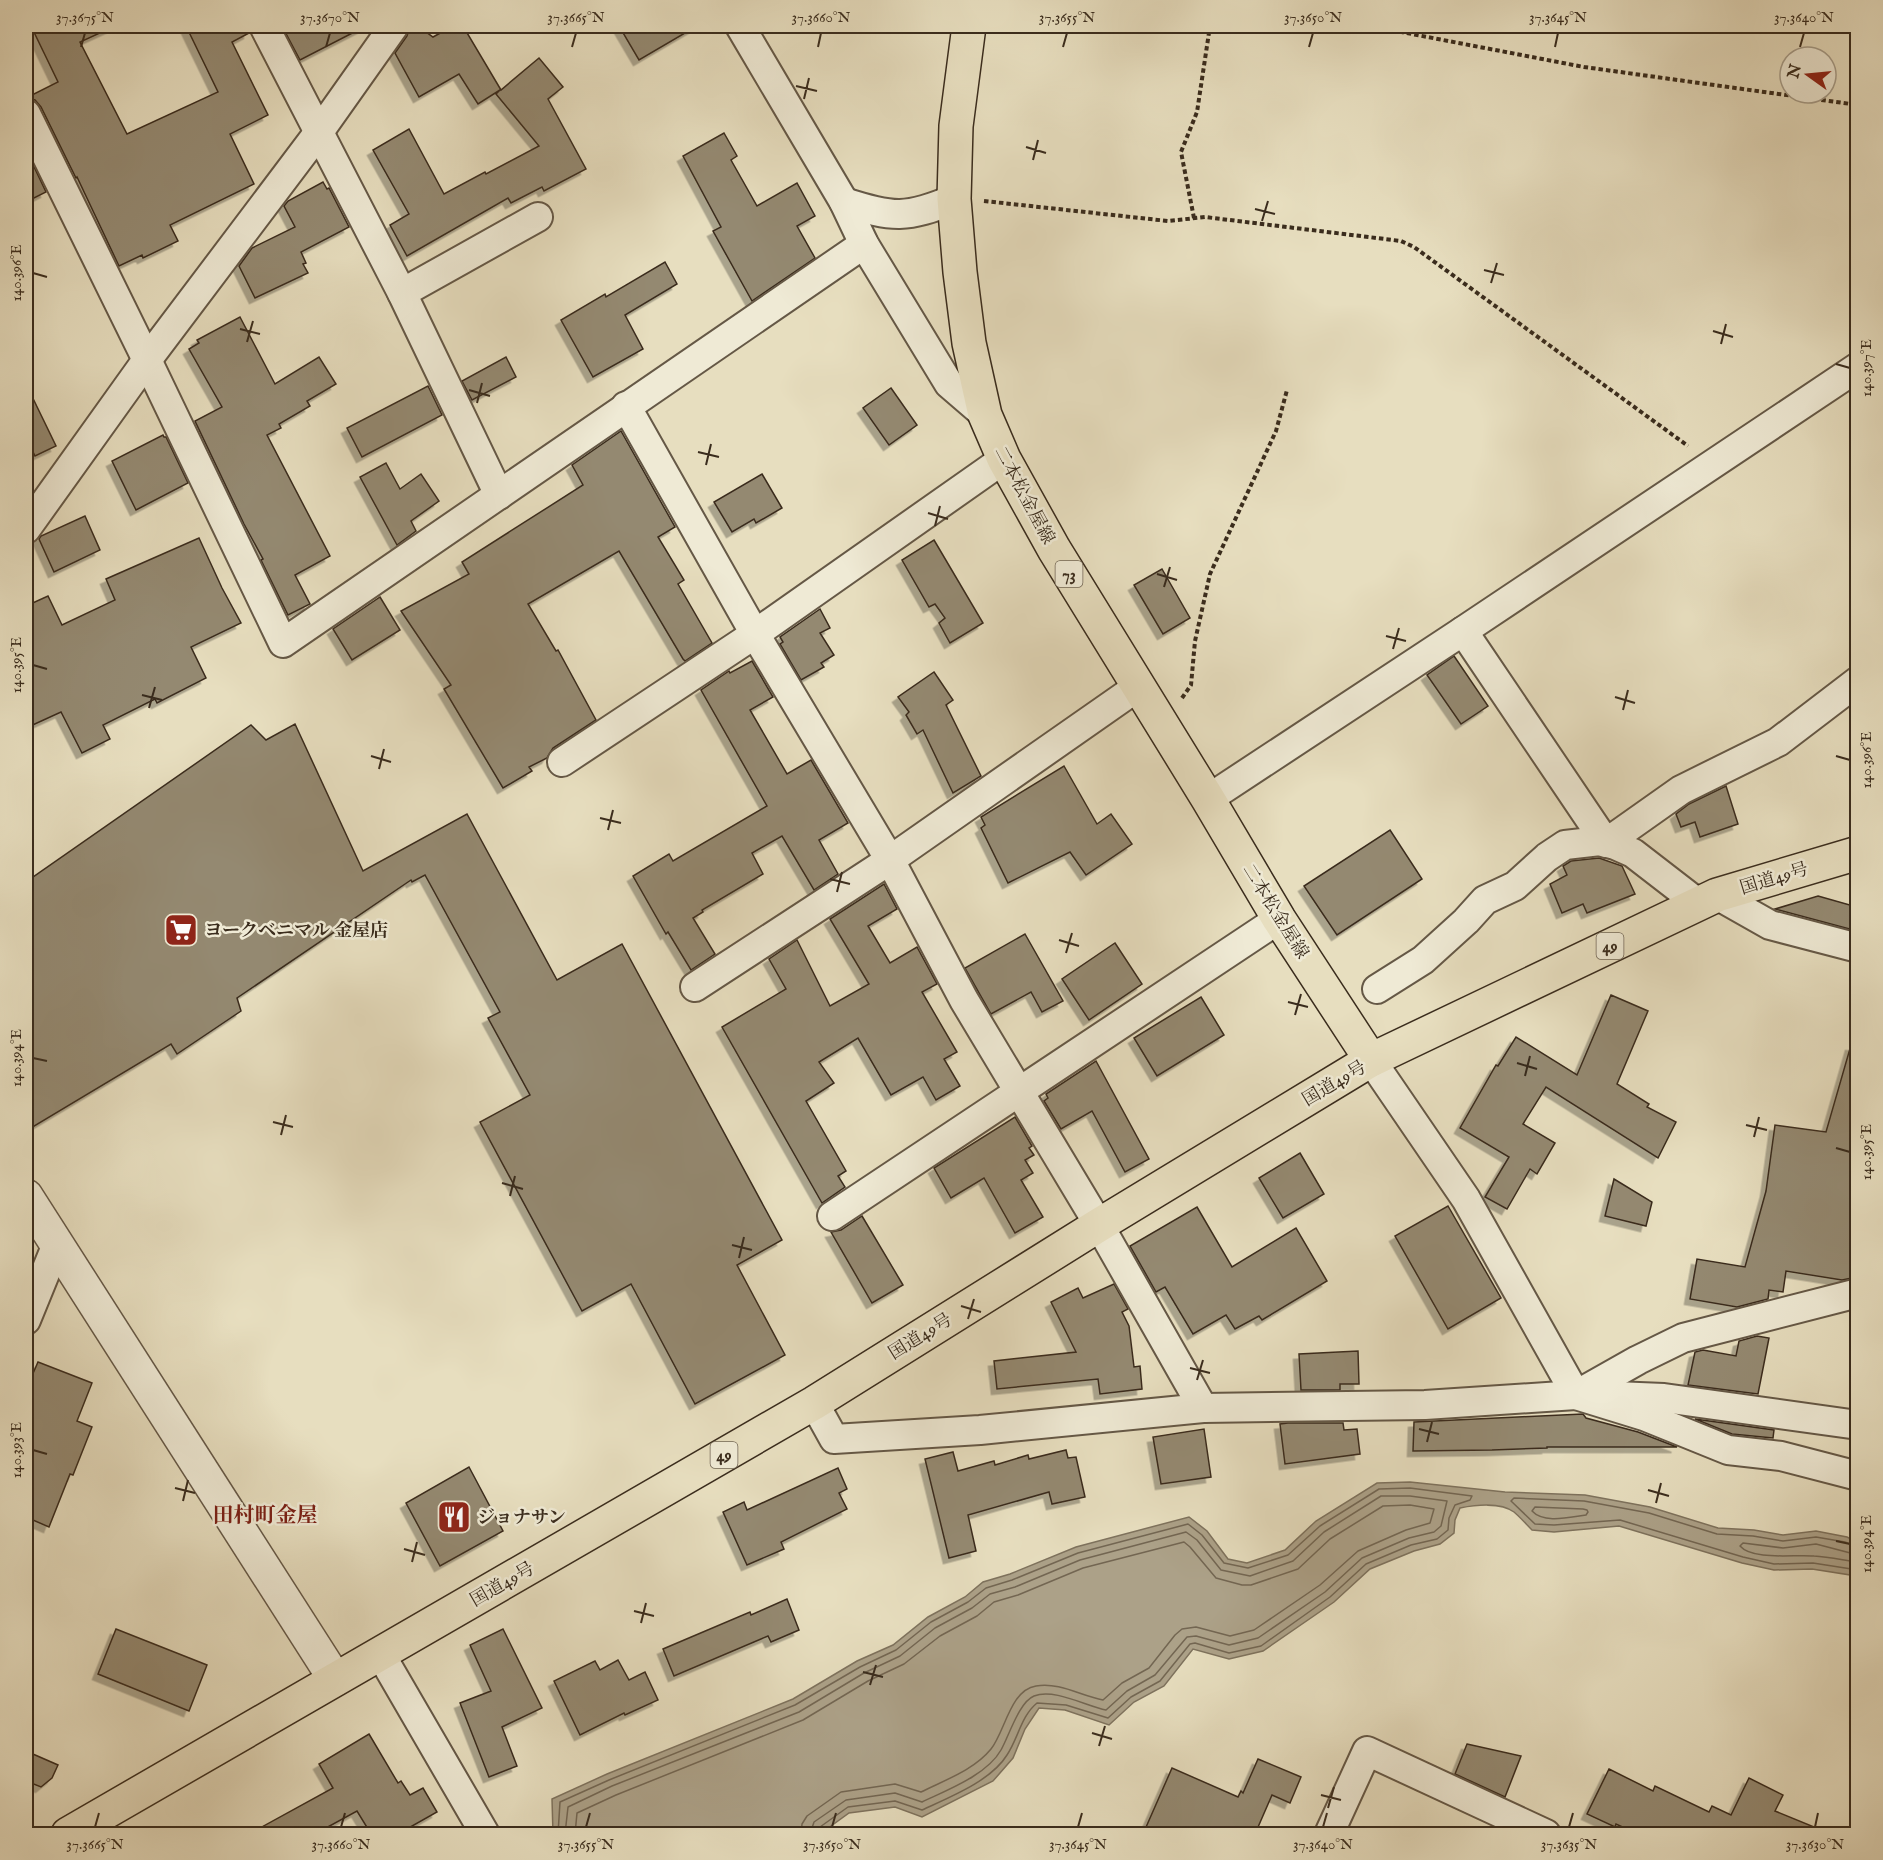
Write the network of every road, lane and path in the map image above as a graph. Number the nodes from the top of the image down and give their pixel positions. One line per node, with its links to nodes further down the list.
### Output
1 (264, 26): 9 (street)
2 (394, 26): 9 (street)
3 (740, 26): 11 (street)
4 (969, 26): 10 (main road, 二本松金屋線 / 73)
5 (1210, 26): 13 (path)
6 (1370, 26): 7 (path)
7 (1857, 105)
8 (28, 127): 16 (street)
9 (319, 132): 15 (street); 16 (street)
10 (954, 199): 11 (street); 13 (path); 20 (main road, 二本松金屋線 / 73)
11 (843, 202): 14 (street)
12 (538, 217): 15 (street)
13 (1194, 218): 22 (path)
14 (864, 244): 19 (street); 20 (street)
15 (402, 293): 23 (street)
16 (147, 360): 23 (street); 24 (street)
17 (1857, 367): 22 (street)
18 (1287, 390): 29 (path)
19 (626, 406): 23 (street); 26 (street)
20 (985, 415): 21 (main road, 二本松金屋線 / 73)
21 (1004, 459): 26 (street); 28 (main road, 二本松金屋線 / 73)
22 (1713, 464): 25 (street)
23 (499, 495)
24 (26, 529)
25 (1463, 631): 31 (street); 32 (street)
26 (755, 634): 30 (street); 34 (street)
27 (1857, 681): 32 (street)
28 (1139, 686): 29 (main road, 二本松金屋線 / 73); 34 (street)
29 (1163, 726): 31 (main road, 二本松金屋線 / 73)
30 (562, 762)
31 (1208, 799): 36 (main road, 二本松金屋線 / 73)
32 (1606, 843): 35 (street); 39 (street)
33 (1857, 852): 35 (main road, 国道49号 / 49)
34 (890, 860): 38 (street); 41 (street)
35 (1708, 900): 37 (street); 40 (main road, 国道49号 / 49)
36 (1279, 919): 40 (main road, 二本松金屋線 / 73); 41 (street)
37 (1857, 948)
38 (695, 987)
39 (1377, 989)
40 (1371, 1060): 44 (main road, 国道49号 / 49); 48 (street)
41 (1019, 1092): 43 (street); 44 (street)
42 (26, 1196): 45 (street)
43 (832, 1216)
44 (1099, 1225): 49 (main road, 国道49号 / 49); 50 (street)
45 (57, 1244): 47 (street); 54 (street)
46 (1857, 1293): 48 (street)
47 (26, 1320)
48 (1576, 1395): 50 (street); 51 (street); 52 (street)
49 (814, 1402): 50 (street); 53 (main road, 国道49号 / 49)
50 (1203, 1408)
51 (1857, 1425)
52 (1857, 1476)
53 (381, 1655): 54 (main road, 国道49号 / 49); 56 (street)
54 (335, 1679): 55 (main road, 国道49号 / 49)
55 (68, 1834)
56 (485, 1834)
57 (1329, 1834): 58 (street)
58 (1546, 1834)

